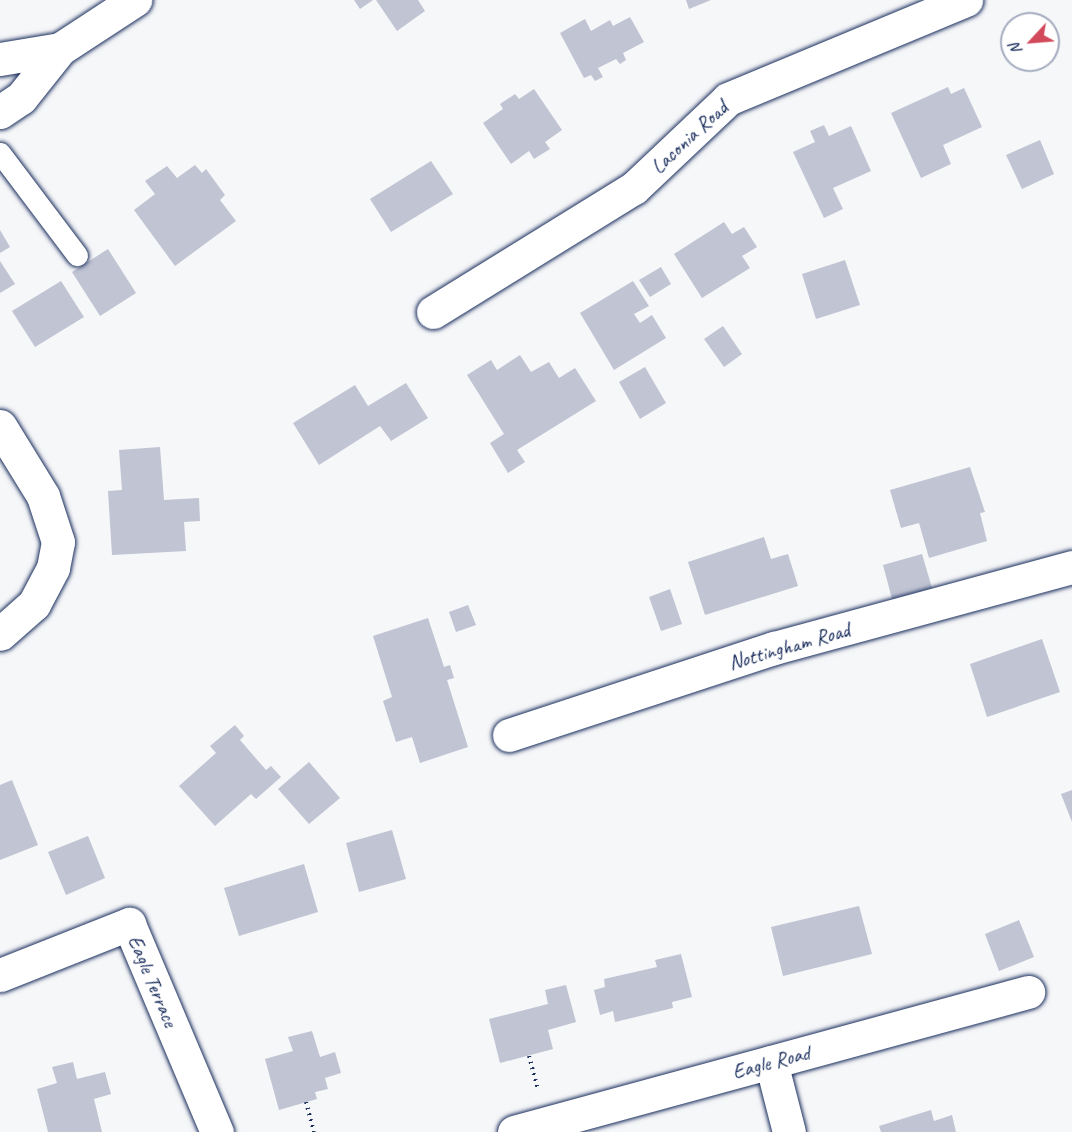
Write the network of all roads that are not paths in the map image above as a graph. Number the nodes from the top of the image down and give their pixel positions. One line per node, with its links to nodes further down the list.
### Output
1 (135, 0): 3 (street)
2 (966, 0): 8 (street, Laconia Road)
3 (60, 49): 4 (street); 5 (street)
4 (0, 59)
5 (0, 112)
6 (0, 153): 7 (lane)
7 (77, 255)
8 (433, 312)
9 (0, 426): 11 (street)
10 (1072, 567): 12 (street, Nottingham Road)
11 (0, 634)
12 (509, 735)
13 (0, 975): 16 (street, Eagle Terrace)
14 (1028, 992): 15 (street, Eagle Road)
15 (771, 1062): 17 (street, Eagle Road); 18 (street)
16 (217, 1132)
17 (514, 1132)
18 (789, 1132)

